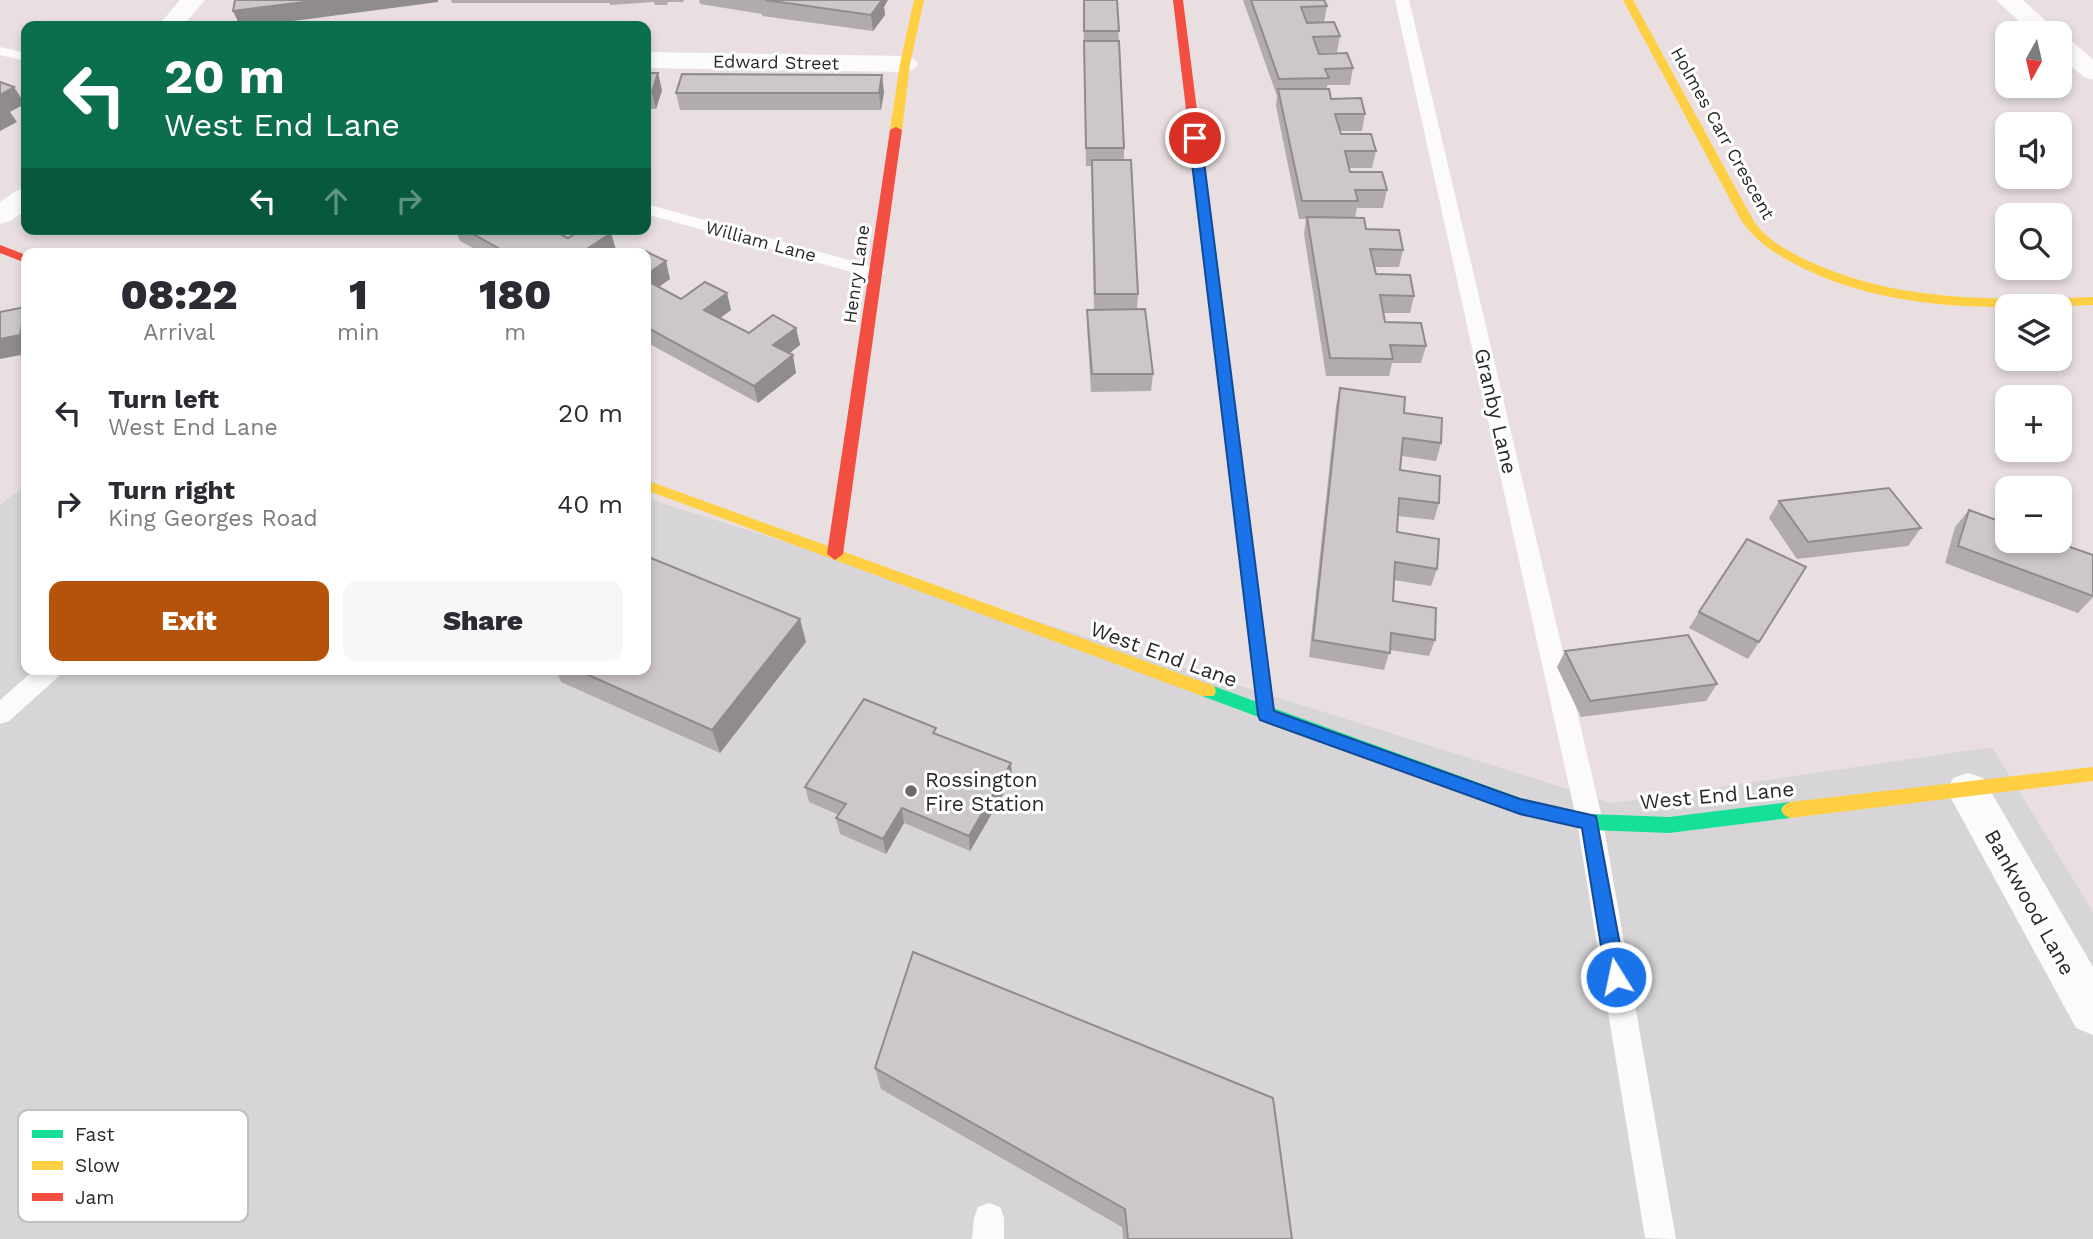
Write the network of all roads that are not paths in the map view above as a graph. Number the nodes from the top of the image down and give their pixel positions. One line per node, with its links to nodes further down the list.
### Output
1 (193, 0): 7 (street)
2 (919, 0): 13 (street, Henry Lane)
3 (1178, 0): 26 (street)
4 (1402, 0): 29 (lane, Granby Lane)
5 (1629, 0): 21 (street, Holmes Carr Crescent)
6 (2008, 0): 8 (street)
7 (174, 21)
8 (2033, 21)
9 (0, 51): 11 (lane)
10 (2072, 54): 14 (street)
11 (21, 56)
12 (651, 61): 13 (street, Edward Street)
13 (905, 64): 20 (street, Henry Lane)
14 (2093, 72)
15 (21, 200): 17 (street)
16 (651, 210): 20 (lane, William Lane)
17 (0, 215)
18 (0, 249): 19 (street)
19 (21, 257)
20 (876, 273): 23 (street, Henry Lane)
21 (2093, 301)
22 (651, 487): 23 (street, West End Lane)
23 (835, 554): 26 (street, West End Lane)
24 (44, 675): 25 (lane)
25 (0, 714)
26 (1266, 715): 29 (street, West End Lane)
27 (2093, 774): 28 (street, West End Lane)
28 (1968, 791): 29 (street, West End Lane); 30 (street, Bankwood Lane)
29 (1590, 822): 31 (lane)
30 (2093, 1012)
31 (1661, 1238)

